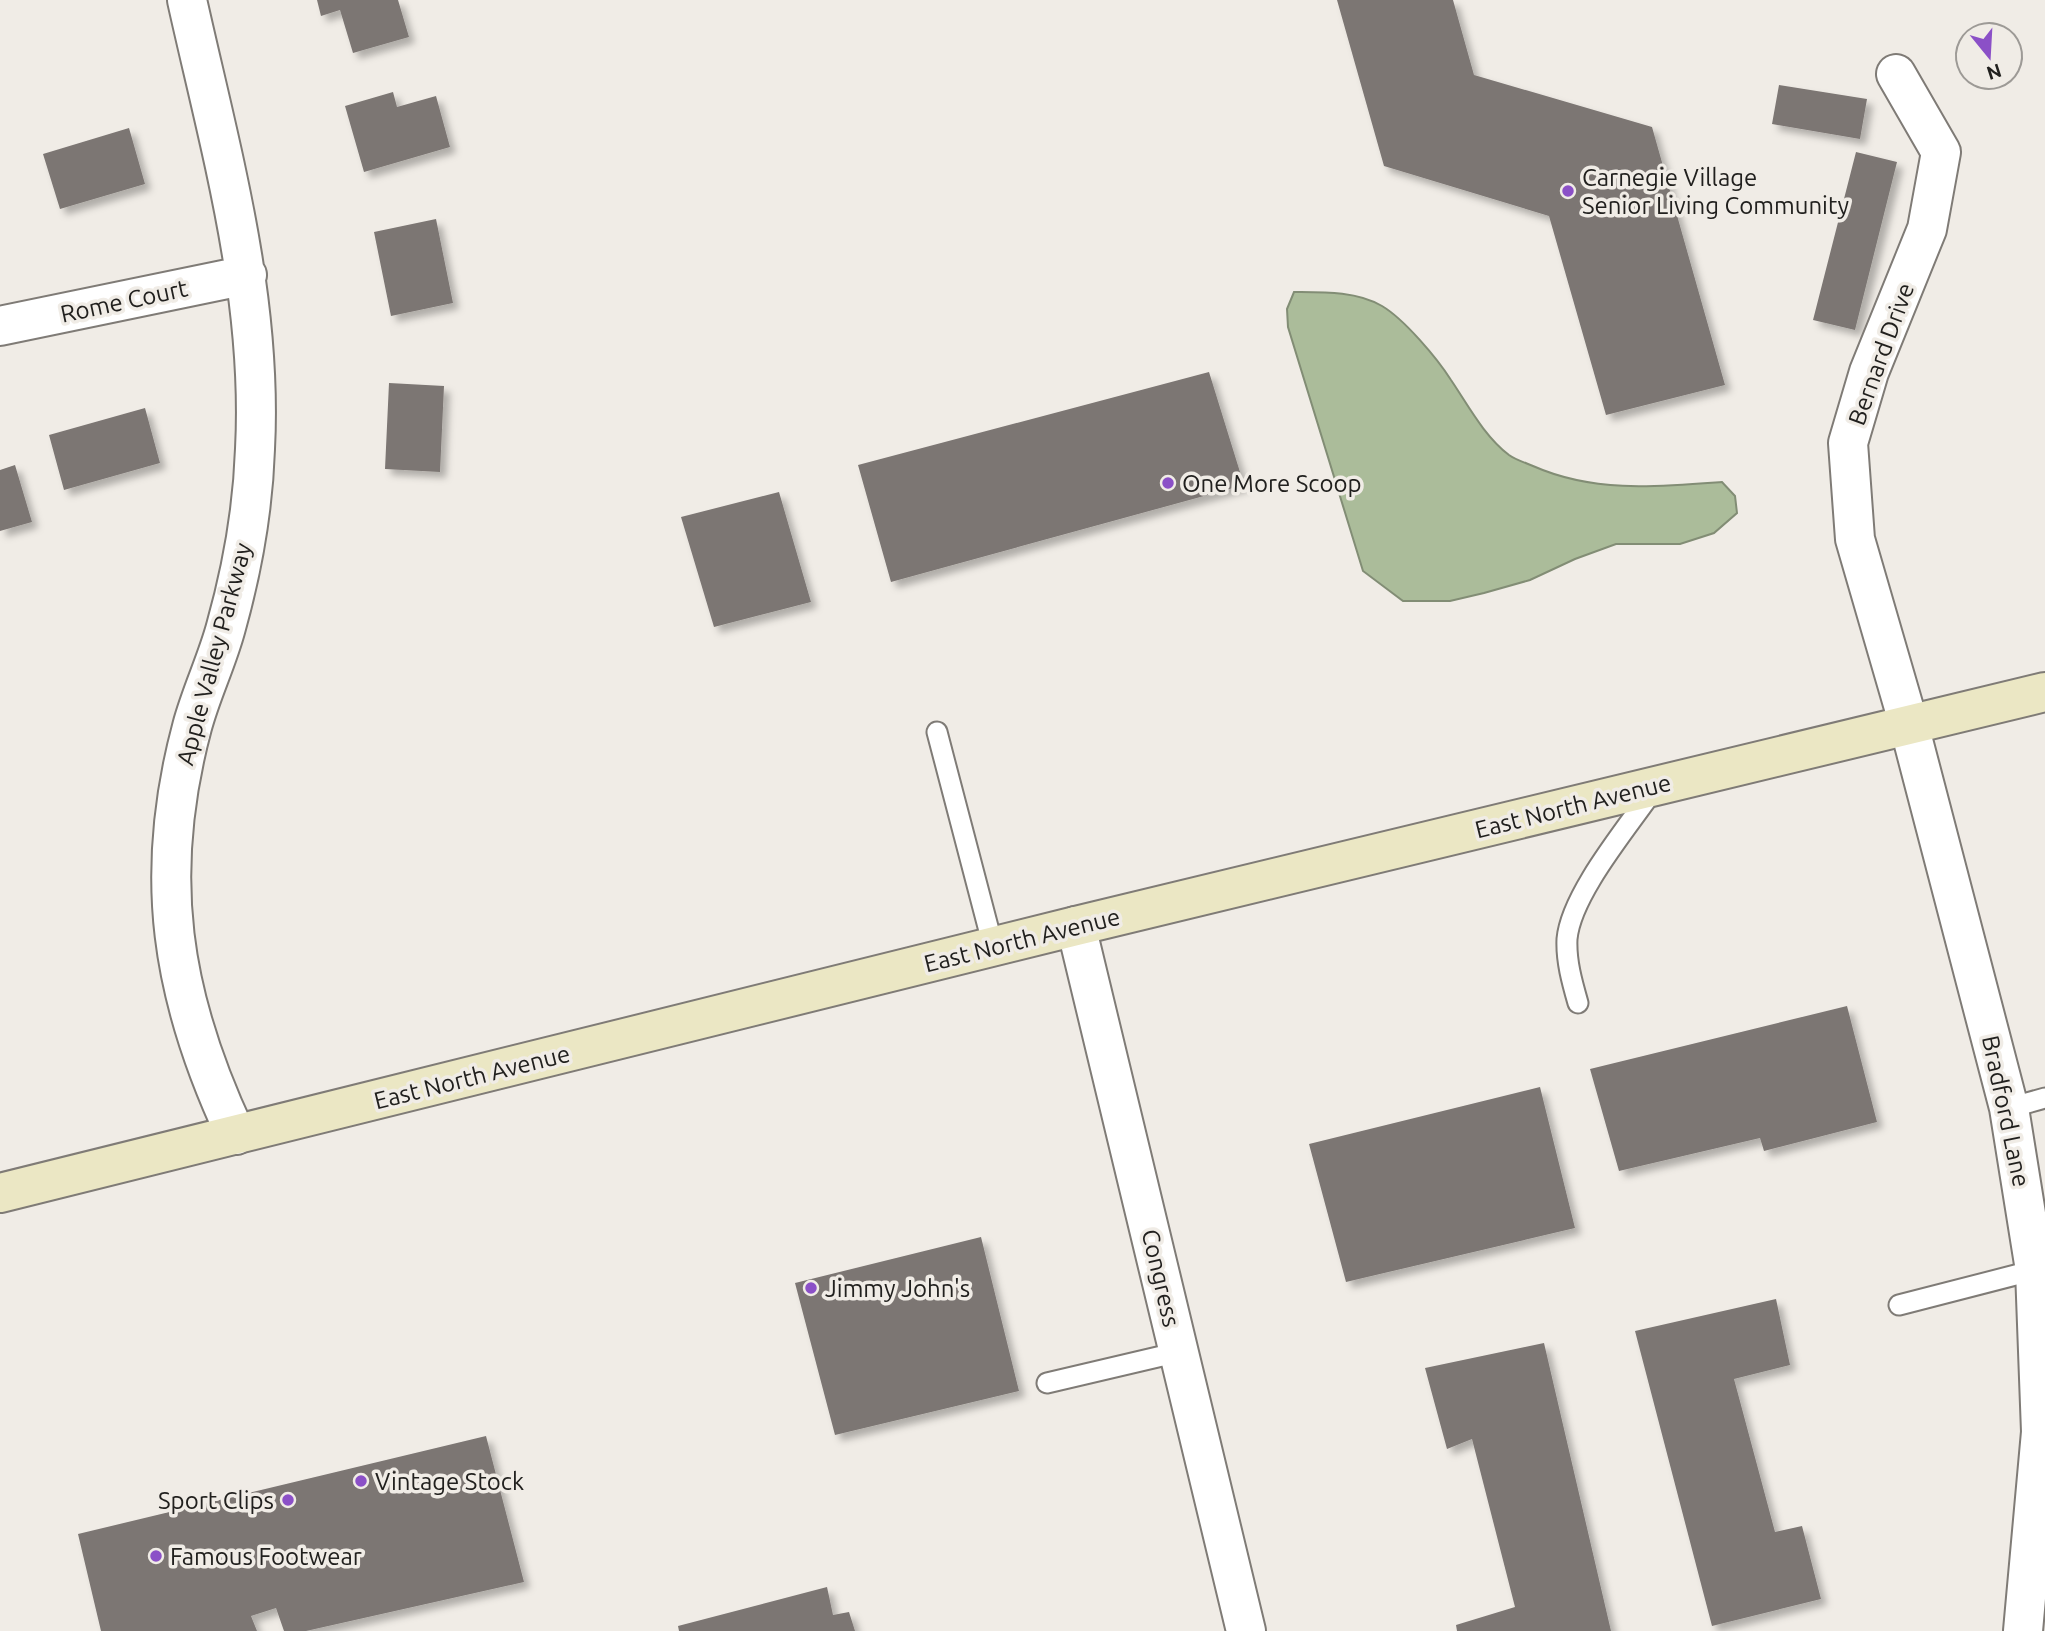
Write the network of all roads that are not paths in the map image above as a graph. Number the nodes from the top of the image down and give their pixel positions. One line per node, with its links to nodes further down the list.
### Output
1 (187, 0): 3 (street, Apple Valley Parkway)
2 (1896, 74): 6 (street, Bernard Drive)
3 (247, 275): 4 (street, Rome Court); 13 (street, Apple Valley Parkway)
4 (0, 326)
5 (2045, 692): 6 (main road, East North Avenue)
6 (1909, 725): 8 (main road, East North Avenue); 12 (street, Bradford Lane)
7 (937, 732): 10 (lane)
8 (1656, 786): 9 (main road, East North Avenue); 11 (lane)
9 (1076, 926): 10 (main road, East North Avenue); 17 (street, Congress)
10 (993, 946): 13 (main road, East North Avenue)
11 (1578, 1003)
12 (2027, 1103): 15 (street, Bradford Lane)
13 (236, 1135): 14 (main road, East North Avenue)
14 (0, 1193)
15 (2035, 1270): 16 (lane); 19 (street, Bradford Lane)
16 (1899, 1305)
17 (1179, 1352): 18 (lane); 20 (street, Congress)
18 (1047, 1383)
19 (2040, 1493): 21 (street, Bradford Lane)
20 (1245, 1631)
21 (2023, 1631)

